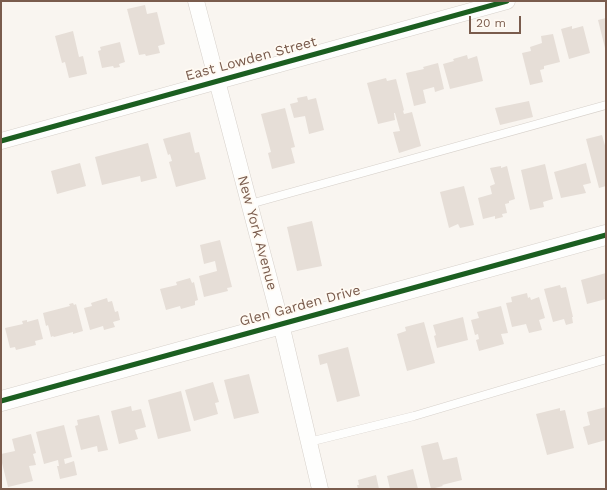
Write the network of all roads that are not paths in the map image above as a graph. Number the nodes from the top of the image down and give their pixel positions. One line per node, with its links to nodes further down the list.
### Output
1 (196, 1): 3 (street, New York Avenue)
2 (507, 1): 3 (street, East Lowden Street)
3 (217, 81): 5 (street, East Lowden Street); 6 (street, New York Avenue)
4 (606, 105): 6 (lane)
5 (1, 141)
6 (250, 204): 8 (street, New York Avenue)
7 (606, 235): 8 (street, Glen Garden Drive)
8 (281, 324): 10 (street, Glen Garden Drive); 11 (street, New York Avenue)
9 (606, 359): 11 (lane)
10 (1, 401)
11 (309, 442): 12 (street, New York Avenue)
12 (320, 489)

